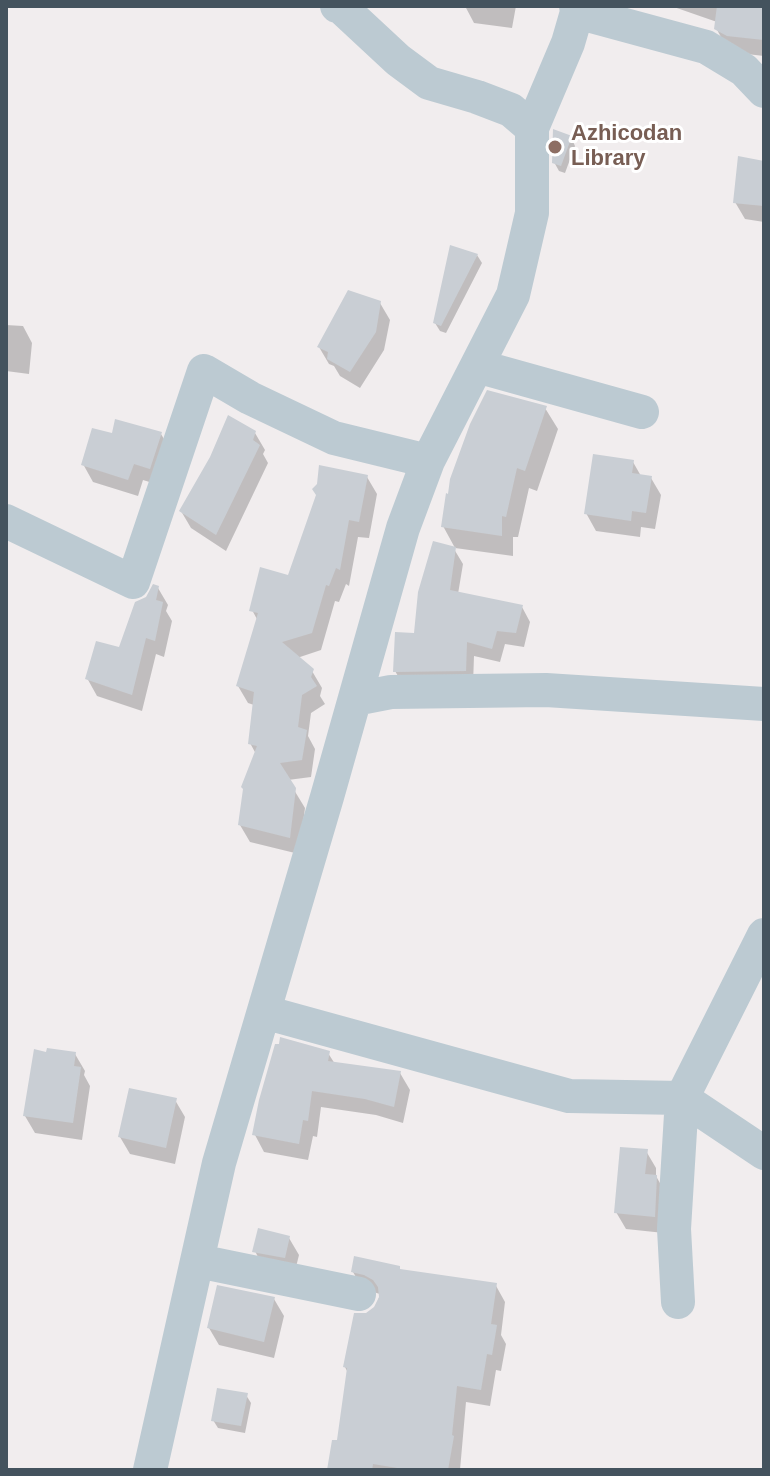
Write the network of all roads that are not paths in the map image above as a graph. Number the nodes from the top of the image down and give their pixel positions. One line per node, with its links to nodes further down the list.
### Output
1 (337, 6): 4 (street)
2 (577, 9): 3 (street); 4 (street)
3 (764, 91)
4 (532, 128): 5 (street)
5 (477, 366): 6 (street); 7 (street)
6 (642, 412)
7 (428, 461): 8 (street); 9 (street)
8 (6, 521)
9 (355, 699): 10 (street); 12 (street)
10 (764, 704)
11 (764, 935): 13 (street)
12 (264, 1012): 13 (street); 15 (street)
13 (682, 1098): 14 (street); 17 (street)
14 (764, 1153)
15 (198, 1261): 16 (street); 18 (street)
16 (359, 1294)
17 (678, 1302)
18 (150, 1470)

